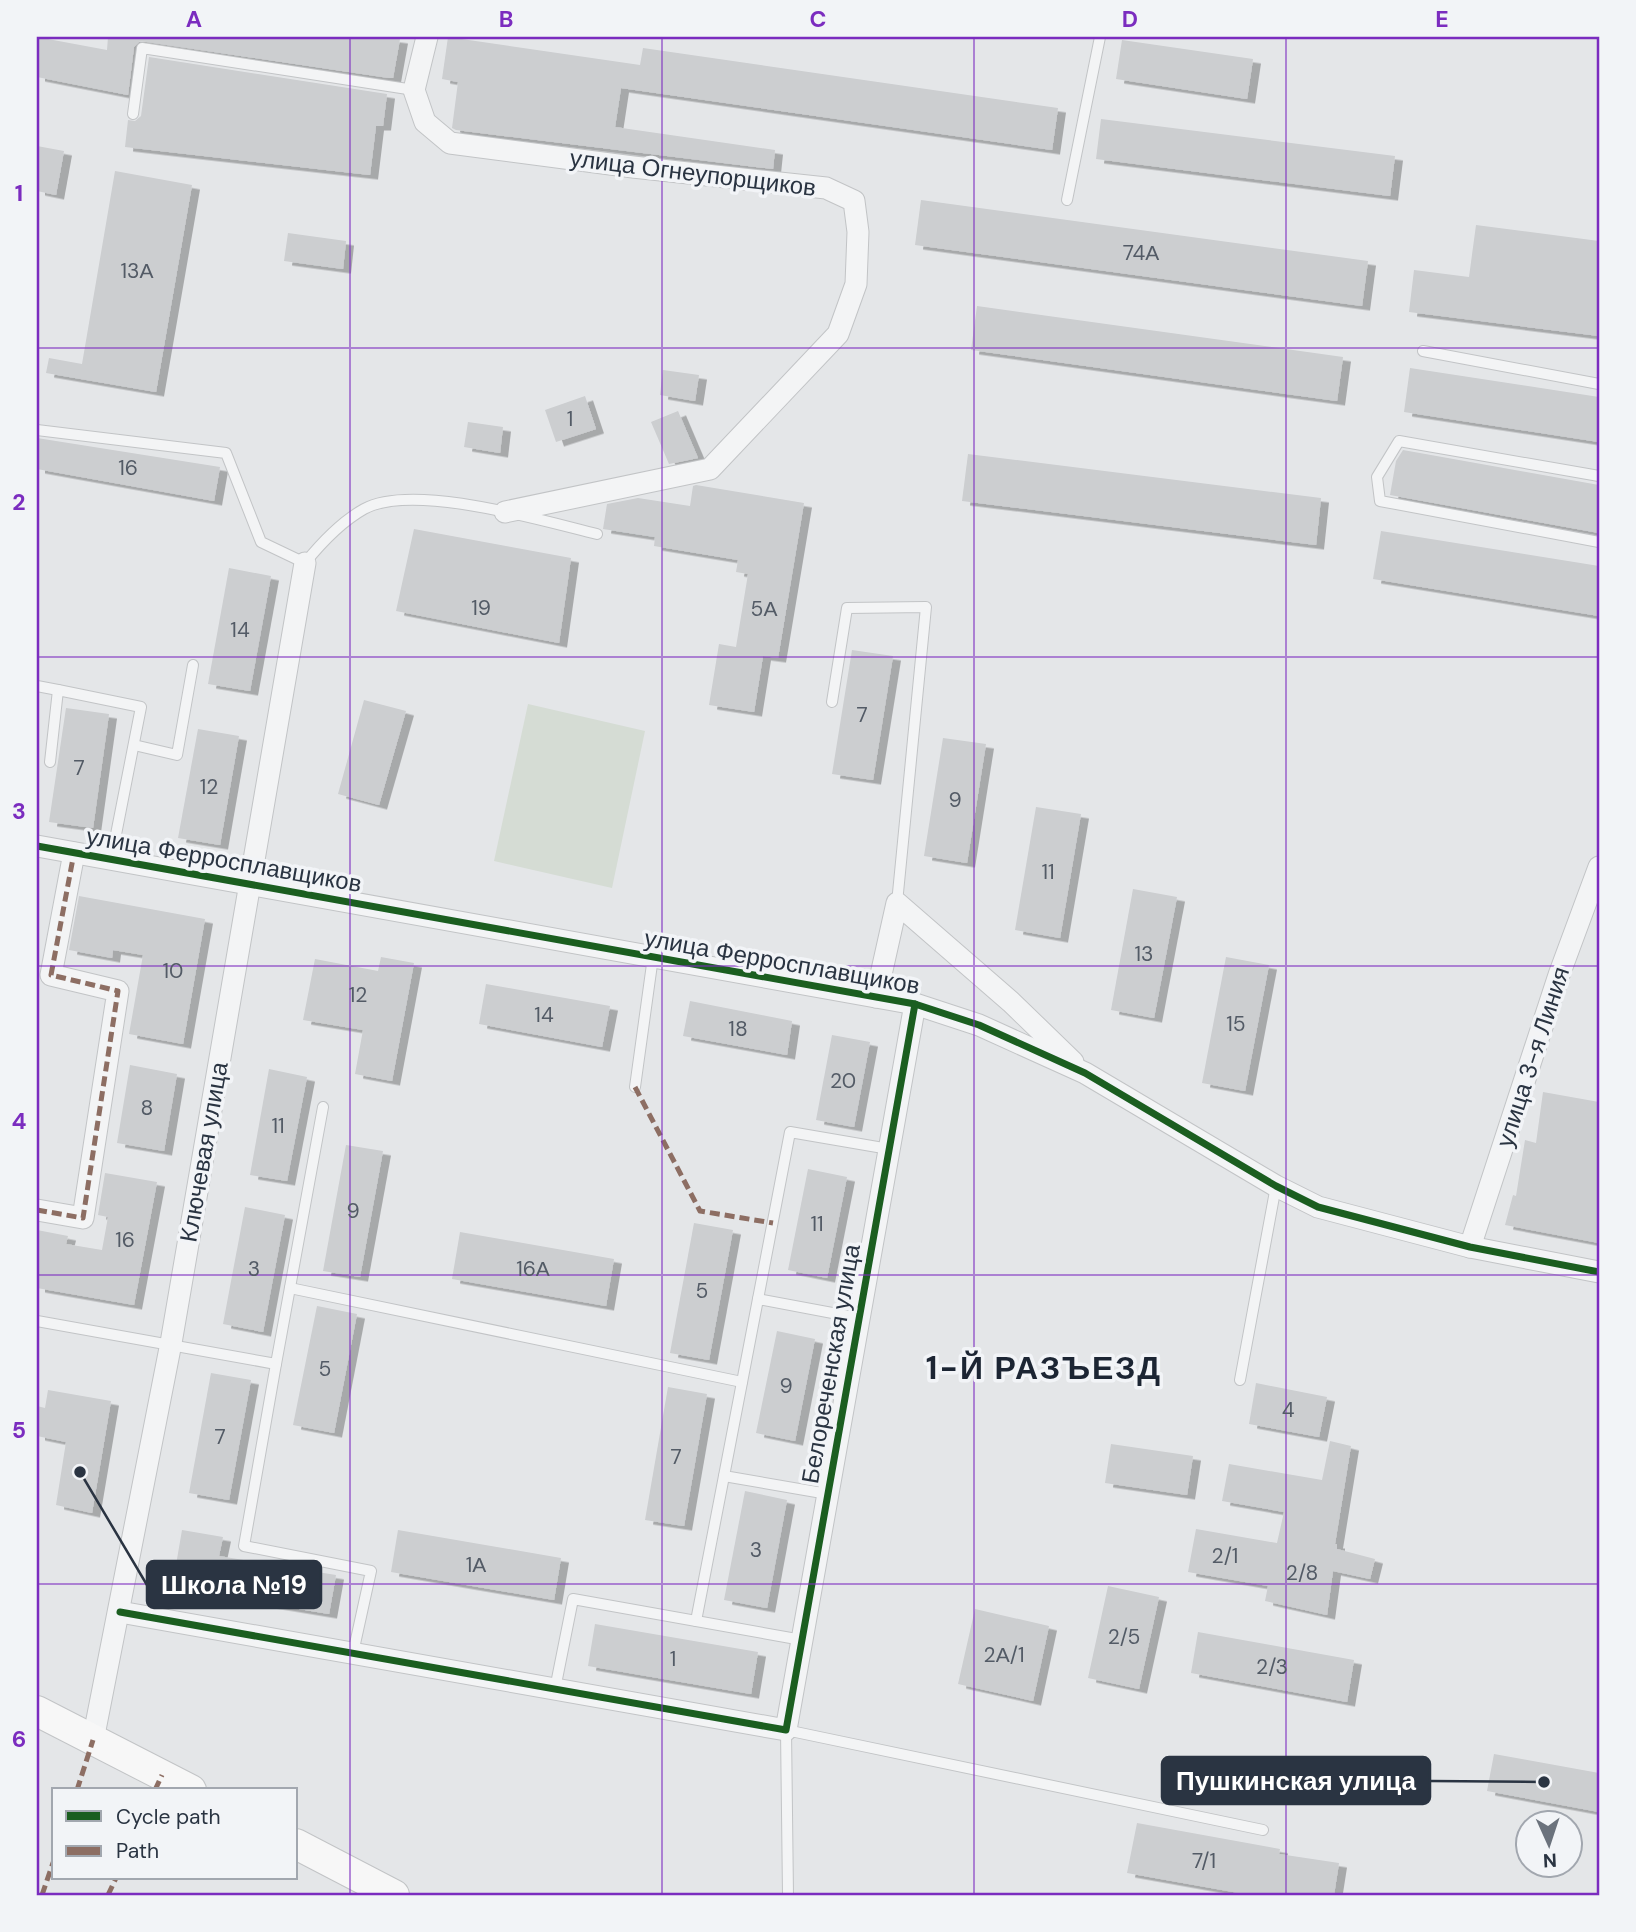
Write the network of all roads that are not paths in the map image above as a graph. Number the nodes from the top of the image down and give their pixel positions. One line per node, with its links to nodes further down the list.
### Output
1 (427, 37): 3 (street)
2 (1100, 37): 5 (lane)
3 (414, 90): 4 (lane); 10 (street, улица Огнеупорщиков)
4 (133, 114)
5 (1067, 200)
6 (1423, 351): 7 (lane)
7 (1599, 383)
8 (37, 429): 13 (lane)
9 (1599, 477): 12 (lane)
10 (505, 512): 11 (lane); 13 (lane)
11 (597, 534)
12 (1599, 542)
13 (305, 563): 24 (street, Ключевая улица)
14 (193, 665): 18 (lane)
15 (37, 686): 16 (lane)
16 (58, 690): 18 (lane); 19 (lane)
17 (832, 702): 25 (lane)
18 (134, 745): 22 (lane)
19 (50, 762)
20 (37, 846): 21 (street, улица Ферросплавщиков)
21 (74, 853): 22 (street, улица Ферросплавщиков); 34 (street)
22 (111, 860): 24 (street, улица Ферросплавщиков)
23 (1599, 867): 35 (street, улица 3-я Линия)
24 (251, 885): 26 (street, улица Ферросплавщиков); 41 (street, Ключевая улица)
25 (897, 903): 27 (street); 29 (street)
26 (653, 957): 27 (street, улица Ферросплавщиков); 30 (lane)
27 (876, 997): 28 (street, улица Ферросплавщиков)
28 (915, 1004): 29 (street, улица Ферросплавщиков); 32 (street, Белореченская улица)
29 (1084, 1073): 33 (street, улица Ферросплавщиков)
30 (635, 1087)
31 (323, 1107): 37 (lane)
32 (889, 1149): 38 (lane); 39 (street, Белореченская улица)
33 (1276, 1186): 35 (street, улица Ферросплавщиков); 43 (lane)
34 (37, 1210)
35 (1470, 1247): 36 (street, улица Ферросплавщиков)
36 (1599, 1272)
37 (290, 1289): 42 (lane); 44 (lane)
38 (758, 1299): 39 (lane); 44 (lane)
39 (859, 1318): 46 (street, Белореченская улица)
40 (37, 1321): 41 (lane)
41 (171, 1343): 42 (lane); 47 (street, Ключевая улица)
42 (276, 1364): 50 (lane)
43 (1240, 1380)
44 (742, 1382): 45 (lane)
45 (724, 1476): 46 (lane); 48 (lane)
46 (828, 1494): 49 (street, Белореченская улица)
47 (120, 1612): 50 (street); 54 (street, Ключевая улица)
48 (696, 1621): 49 (lane); 51 (lane)
49 (802, 1640): 53 (street, Белореченская улица)
50 (353, 1654): 51 (street)
51 (555, 1689): 53 (street)
52 (37, 1711): 54 (main road)
53 (786, 1730): 56 (lane); 59 (lane)
54 (93, 1740): 55 (main road)
55 (187, 1788)
56 (1263, 1830)
57 (298, 1845): 58 (main road)
58 (394, 1895)
59 (788, 1895)

